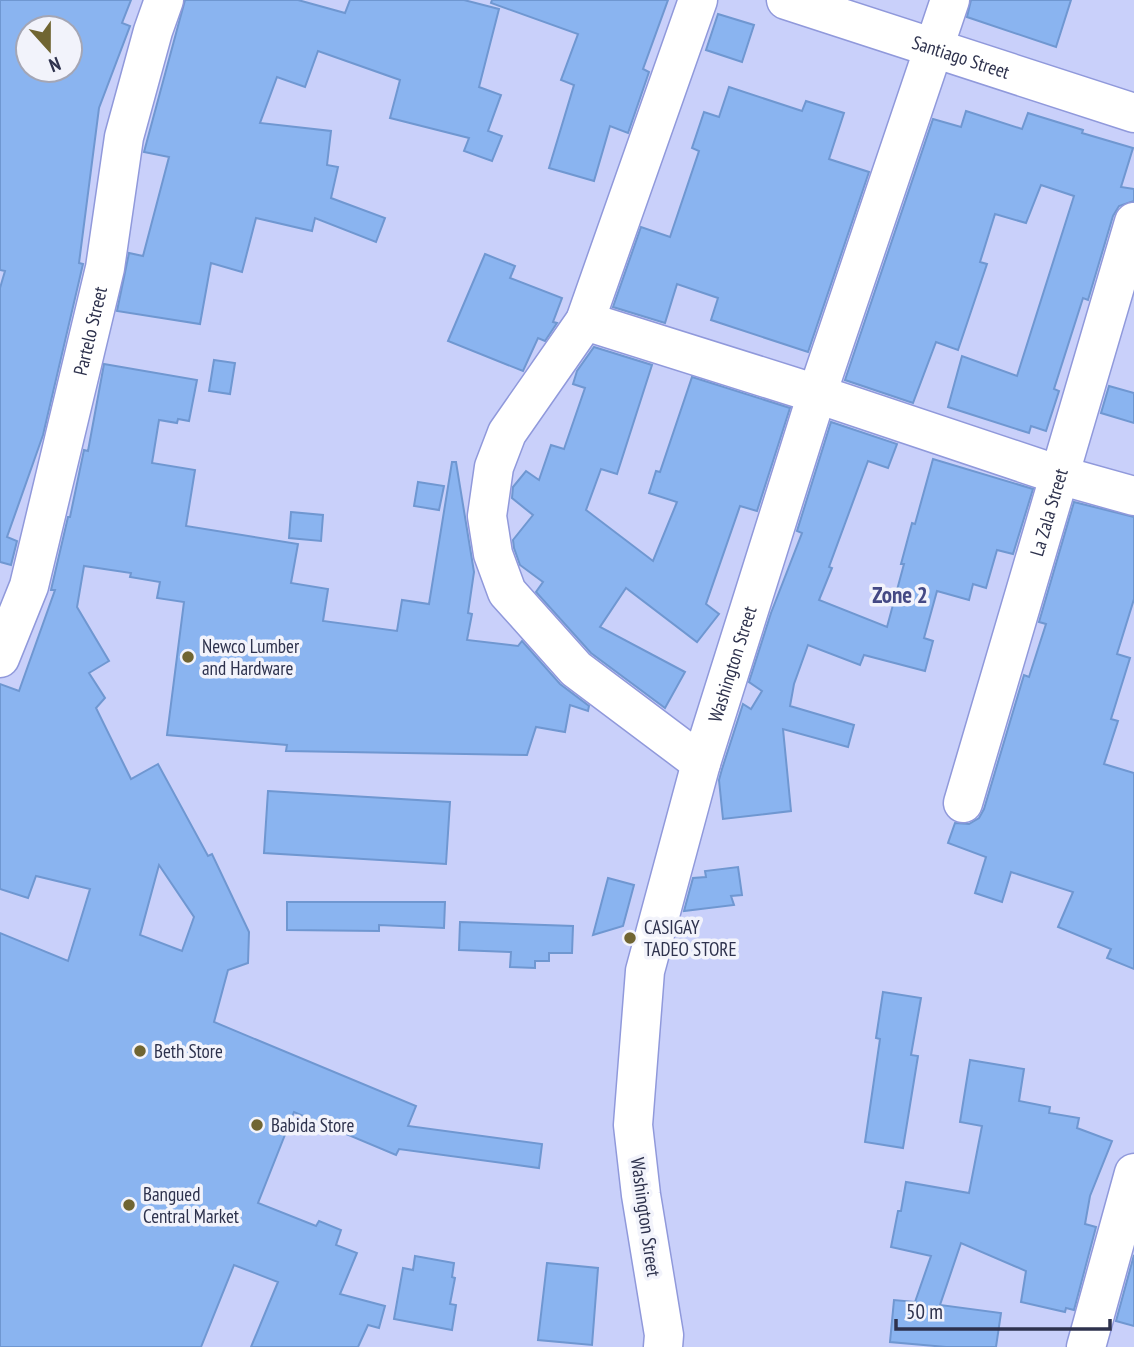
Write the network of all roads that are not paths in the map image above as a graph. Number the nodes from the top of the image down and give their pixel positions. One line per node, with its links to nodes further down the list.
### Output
1 (164, 0): 12 (street, Partelo Street)
2 (698, 0): 8 (street)
3 (786, 0): 5 (street, Santiago Street)
4 (950, 0): 5 (street, Washington Street)
5 (935, 48): 6 (street, Santiago Street); 9 (street, Washington Street)
6 (1134, 113)
7 (1134, 222): 10 (street, La Zala Street)
8 (585, 321): 9 (street); 13 (street)
9 (817, 394): 10 (street); 13 (street, Washington Street)
10 (1059, 475): 11 (street); 14 (street, La Zala Street)
11 (1134, 496)
12 (0, 658)
13 (701, 763): 16 (street, Washington Street)
14 (964, 803)
15 (1134, 1173): 17 (street)
16 (663, 1347)
17 (1086, 1347)

